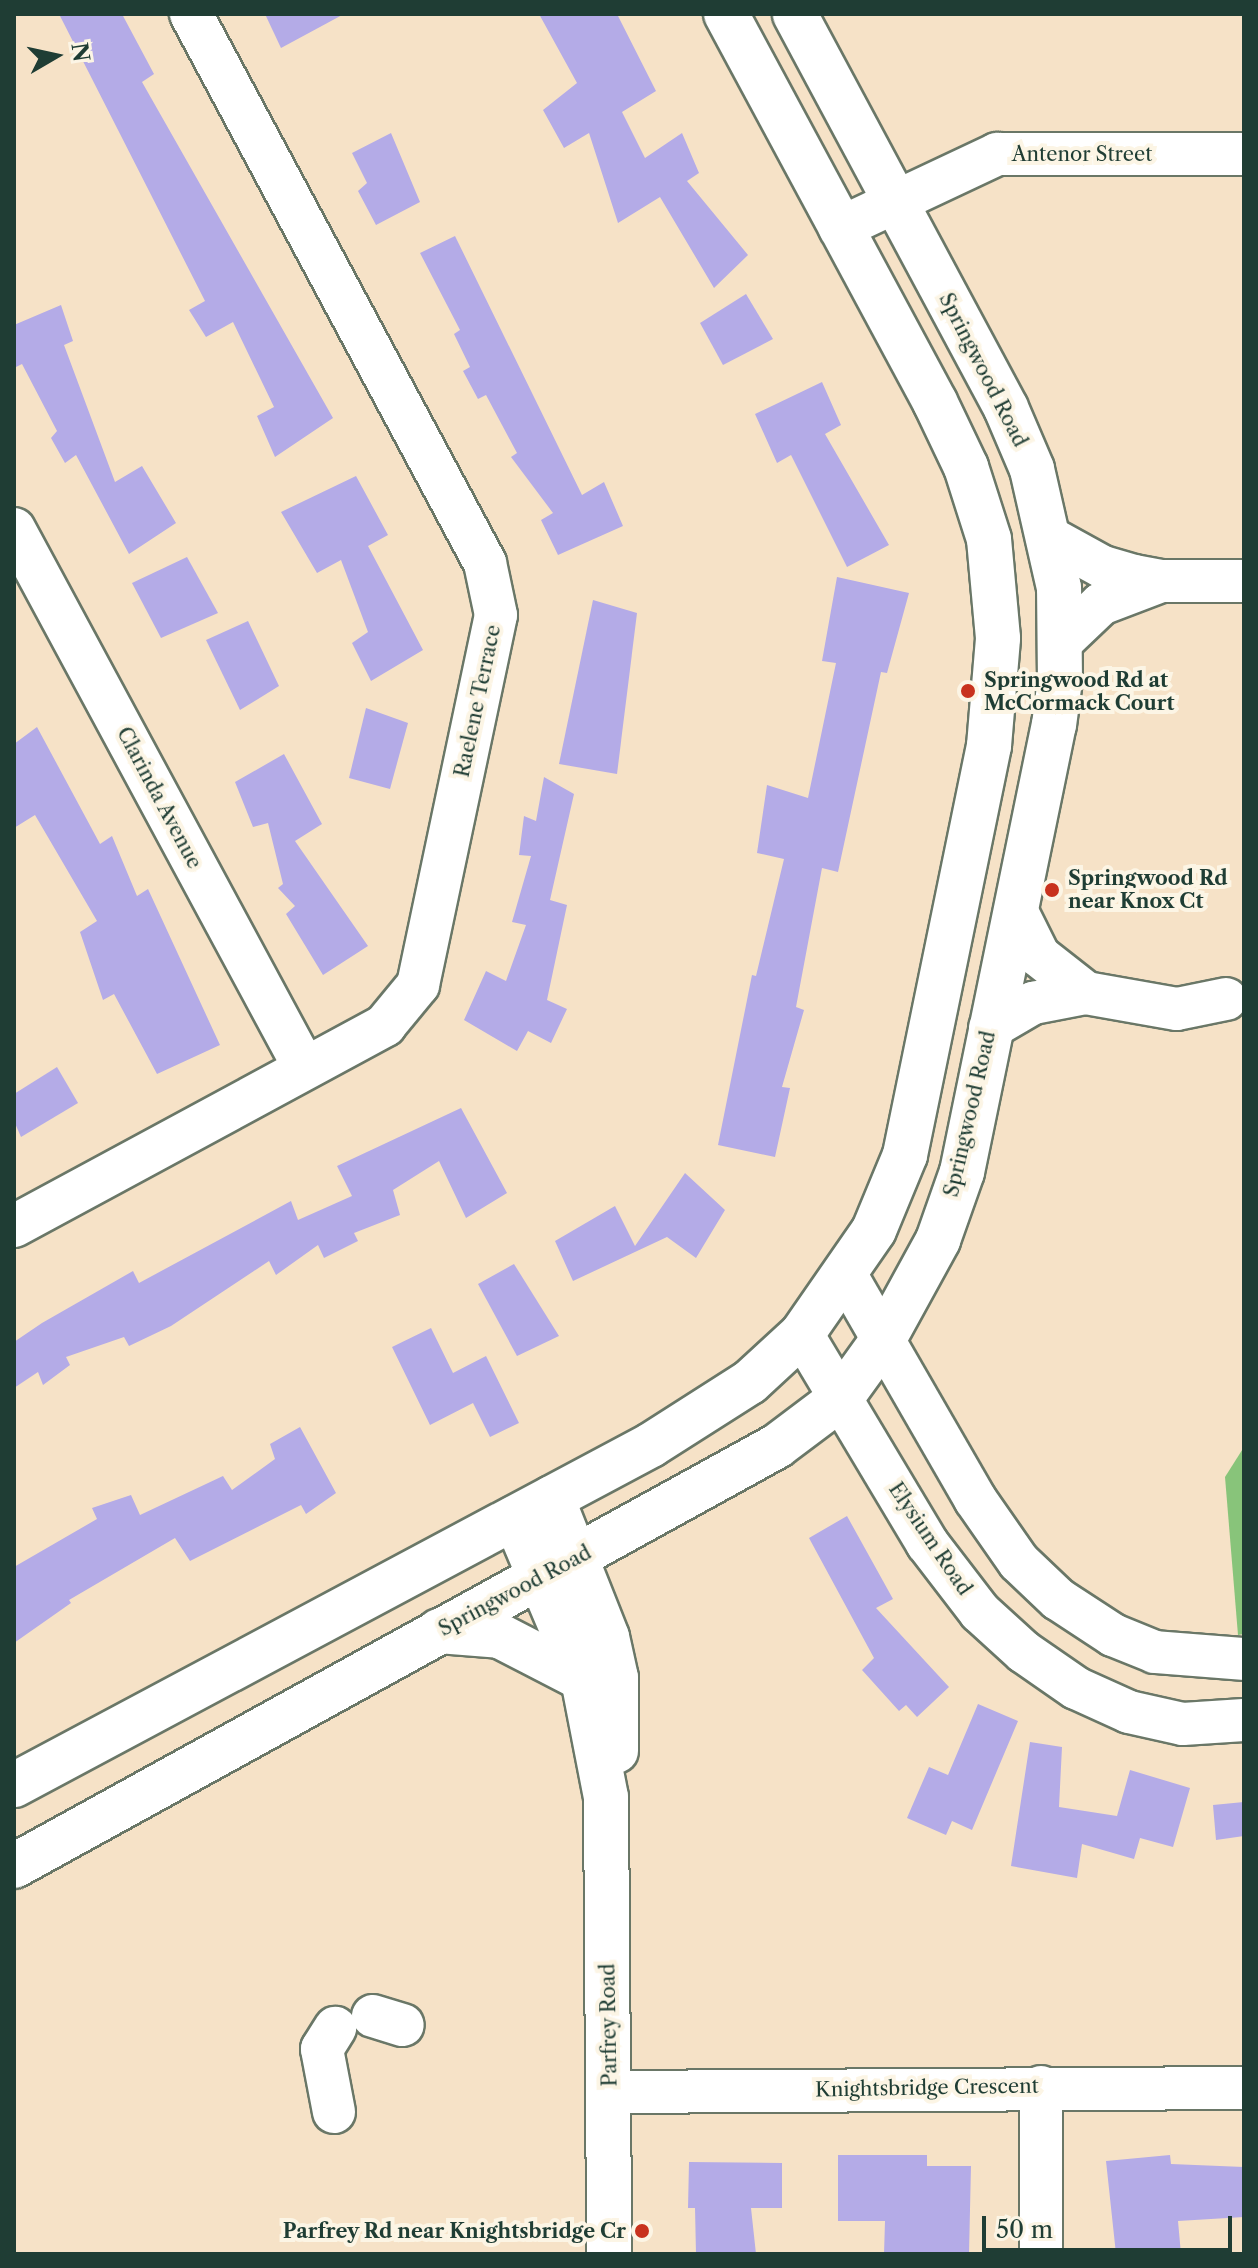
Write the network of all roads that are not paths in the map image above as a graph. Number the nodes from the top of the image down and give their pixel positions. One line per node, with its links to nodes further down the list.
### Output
1 (191, 14): 16 (street, Raelene Terrace)
2 (726, 14): 6 (main road)
3 (795, 14): 5 (main road, Springwood Road)
4 (1244, 154): 5 (street, Antenor Street)
5 (896, 201): 6 (street, Antenor Street); 8 (main road, Springwood Road)
6 (840, 228): 18 (main road)
7 (14, 529): 16 (street, Clarinda Avenue)
8 (1050, 538): 9 (street); 11 (main road, Springwood Road)
9 (1161, 581): 10 (street); 11 (street)
10 (1244, 581)
11 (1061, 642): 12 (main road, Springwood Road)
12 (1016, 910): 13 (street); 15 (main road, Springwood Road)
13 (1086, 993): 14 (street); 15 (street)
14 (1226, 999)
15 (990, 1028): 20 (main road, Springwood Road)
16 (304, 1067): 17 (street, Raelene Terrace)
17 (14, 1226)
18 (847, 1277): 19 (main road); 20 (street)
19 (802, 1334): 21 (street, Elysium Road); 22 (main road)
20 (885, 1337): 21 (main road, Springwood Road); 26 (street)
21 (841, 1398): 24 (main road, Springwood Road); 28 (street, Elysium Road)
22 (552, 1498): 23 (main road); 24 (main road, Parfrey Road)
23 (515, 1518): 24 (main road, Parfrey Road); 29 (main road)
24 (560, 1566): 25 (main road, Springwood Road); 27 (main road, Parfrey Road); 30 (main road, Parfrey Road)
25 (439, 1631): 27 (main road); 31 (main road, Springwood Road)
26 (1244, 1659)
27 (583, 1679): 30 (main road, Parfrey Road)
28 (1244, 1720)
29 (14, 1785)
30 (606, 1797): 35 (main road, Parfrey Road)
31 (14, 1866)
32 (370, 2023): 36 (street)
33 (1041, 2087): 34 (street, Knightsbridge Crescent); 35 (street, Knightsbridge Crescent); 38 (street)
34 (1244, 2088)
35 (610, 2092): 37 (main road, Parfrey Road)
36 (334, 2112)
37 (609, 2254)
38 (1041, 2254)

